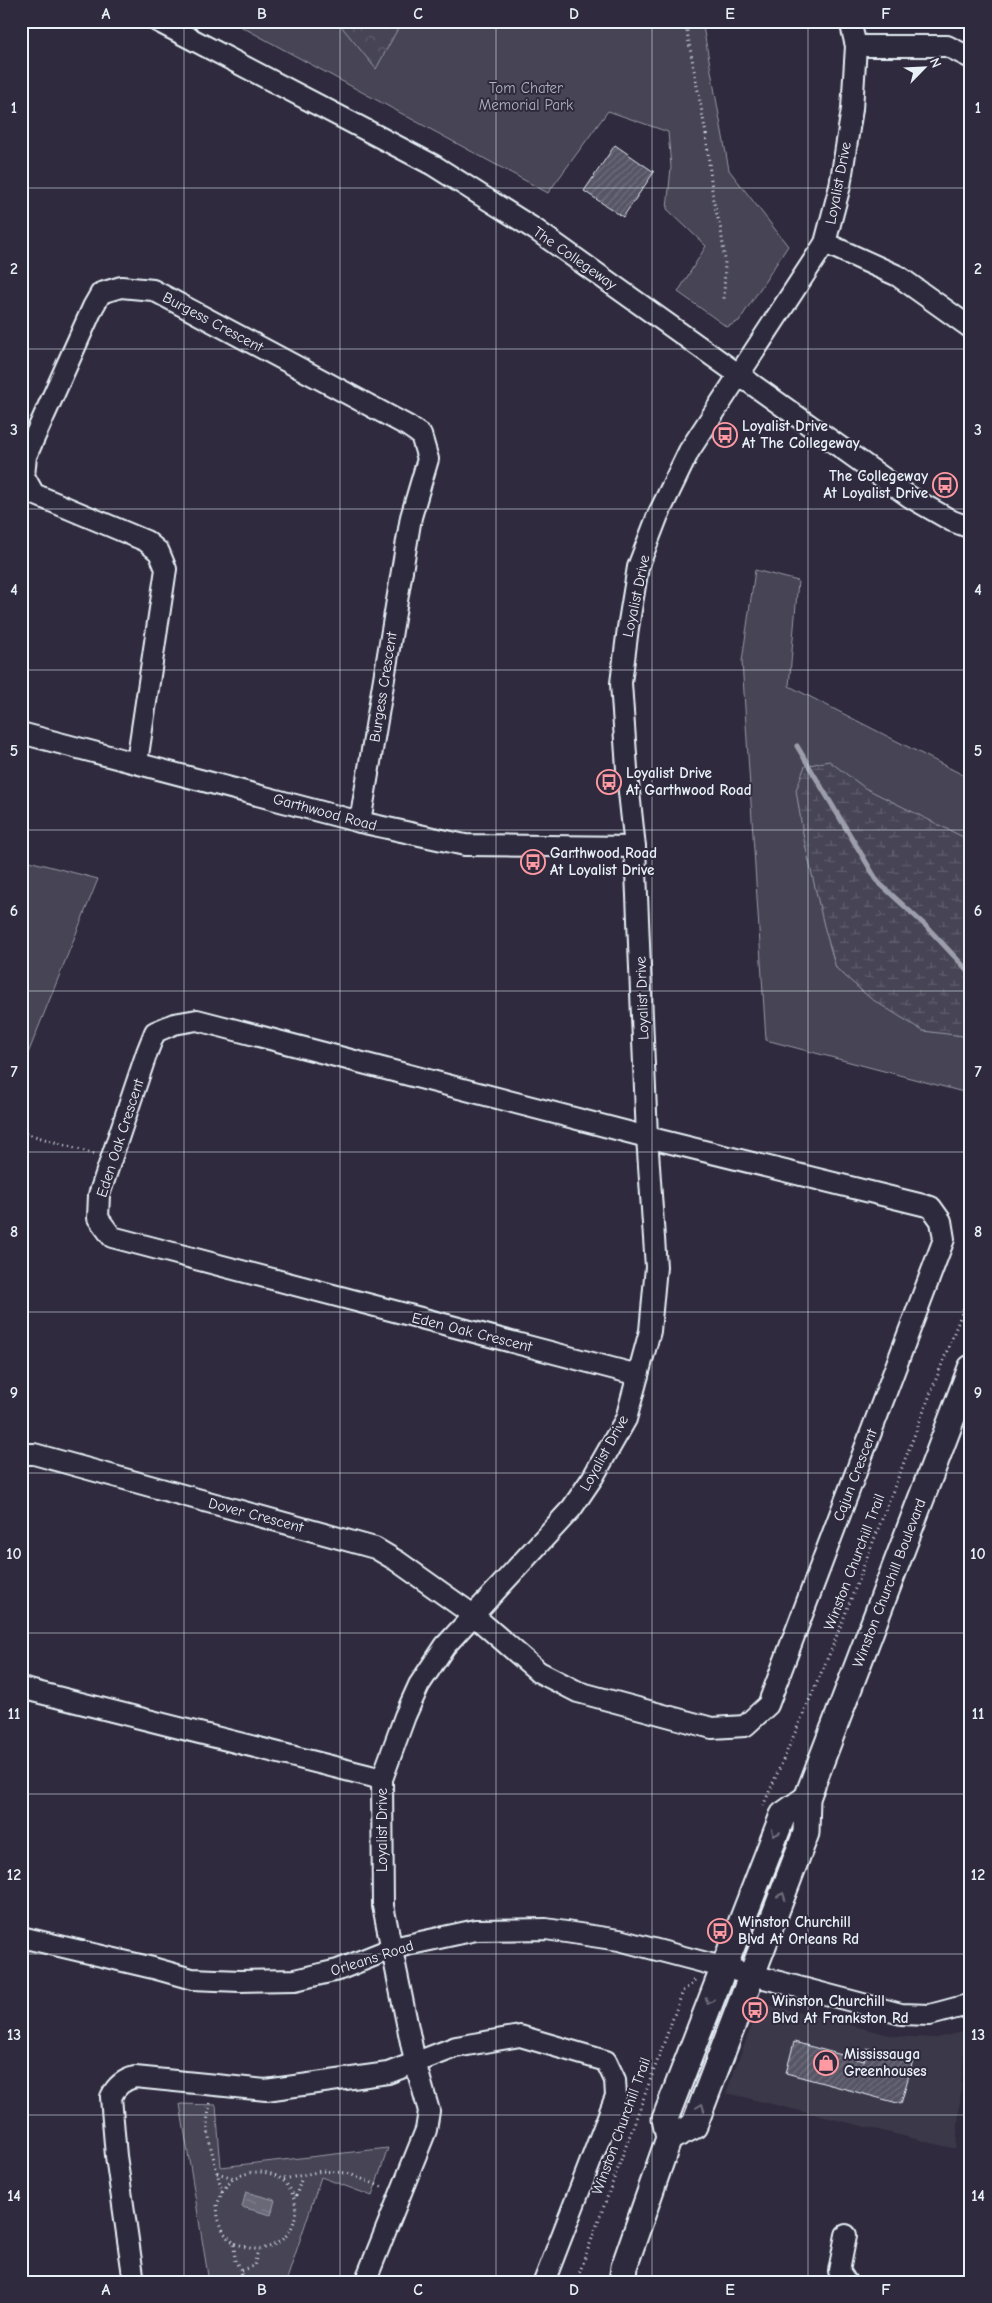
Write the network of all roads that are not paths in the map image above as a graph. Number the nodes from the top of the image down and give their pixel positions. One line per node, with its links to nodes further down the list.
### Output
1 (157, 21): 7 (street, The Collegeway)
2 (850, 21): 3 (street, Loyalist Drive)
3 (856, 46): 4 (street); 5 (street, Loyalist Drive)
4 (971, 58)
5 (826, 243): 6 (street); 7 (street, Loyalist Drive)
6 (971, 328)
7 (739, 376): 8 (street, The Collegeway); 12 (street, Loyalist Drive)
8 (971, 528)
9 (21, 733): 10 (street, Garthwood Road)
10 (137, 762): 11 (street, Garthwood Road); 11 (street, Burgess Crescent)
11 (360, 822): 12 (street, Garthwood Road)
12 (635, 847): 13 (street, Loyalist Drive)
13 (648, 1137): 15 (street, Loyalist Drive); 15 (street, Eden Oak Crescent); 17 (street, Cajun Crescent)
14 (971, 1368): 20 (main road, Winston Churchill Boulevard)
15 (638, 1375): 17 (street, Loyalist Drive)
16 (21, 1454): 17 (street, Dover Crescent)
17 (473, 1615): 19 (street, Loyalist Drive)
18 (21, 1688): 19 (street)
19 (382, 1779): 22 (street, Loyalist Drive)
20 (807, 1798): 23 (main road, one-way to 23); 24 (main road, Winston Churchill Boulevard, one-way to 20)
21 (21, 1936): 22 (street, Orleans Road)
22 (393, 1948): 23 (street, Orleans Road); 26 (street, Loyalist Drive)
23 (722, 1967): 24 (street, Orleans Road); 27 (main road, one-way to 27)
24 (752, 1975): 25 (street, Orleans Road); 27 (main road, Winston Churchill Boulevard, one-way to 24)
25 (971, 2004)
26 (416, 2062): 30 (street); 31 (street, Loyalist Drive); 32 (street)
27 (669, 2138): 29 (main road)
28 (846, 2235): 33 (street)
29 (620, 2277)
30 (134, 2282)
31 (365, 2282)
32 (544, 2282)
33 (846, 2282)

